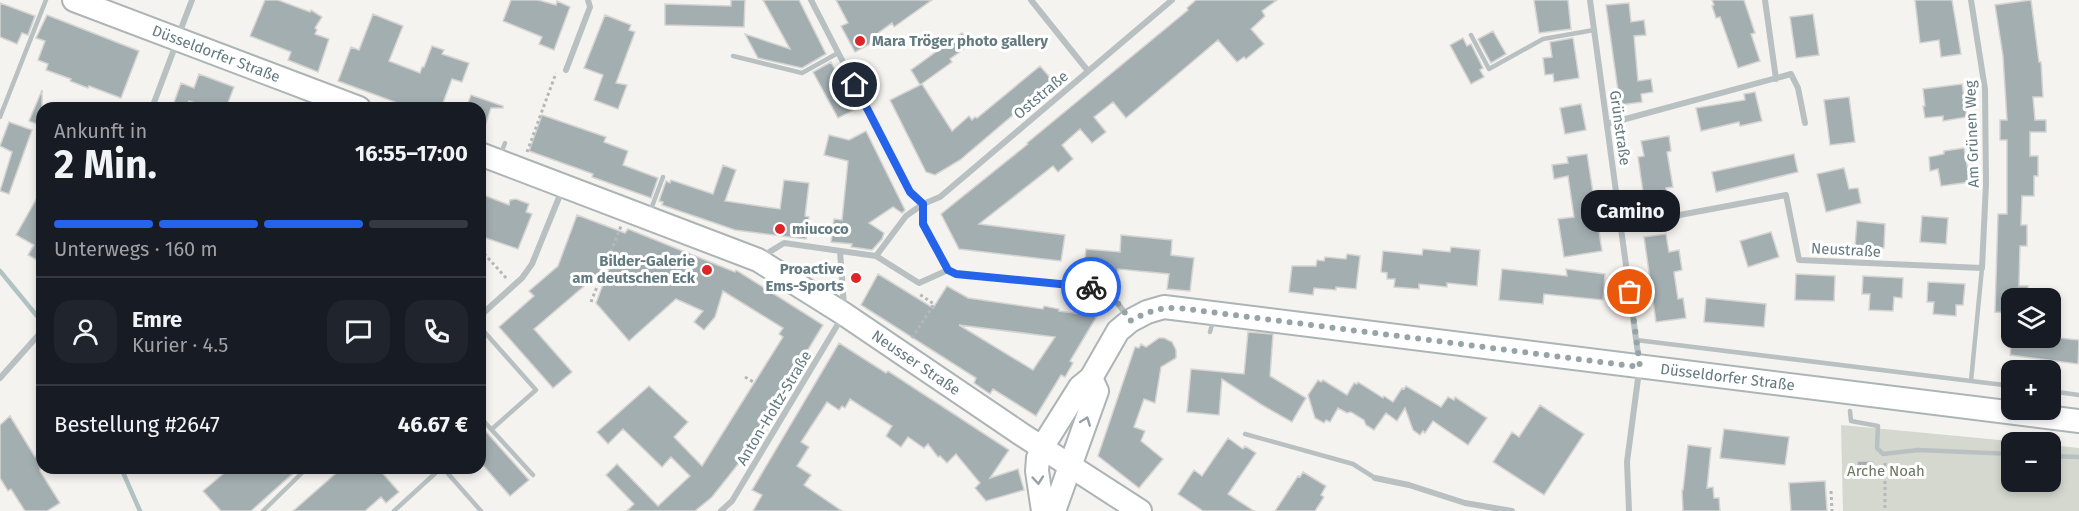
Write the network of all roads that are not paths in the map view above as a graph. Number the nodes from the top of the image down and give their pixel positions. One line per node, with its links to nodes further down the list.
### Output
1 (46, 0): 21 (lane)
2 (74, 0): 13 (main road, Düsseldorfer Straße)
3 (192, 0): 13 (street)
4 (588, 0): 16 (street)
5 (811, 0): 14 (street)
6 (1030, 0): 17 (street)
7 (1172, 0): 17 (street, Oststraße)
8 (1590, 0): 11 (street, Grünstraße)
9 (1765, 0): 18 (street)
10 (1971, 0): 33 (street, Am Grünen Weg)
11 (1594, 30): 12 (lane); 23 (street, Grünstraße)
12 (1471, 35)
13 (177, 39): 19 (street); 20 (main road, Düsseldorfer Straße)
14 (838, 53): 15 (lane); 27 (street)
15 (734, 56)
16 (566, 70)
17 (1088, 71): 27 (street, Oststraße)
18 (1776, 79): 22 (street); 23 (street)
19 (154, 102)
20 (337, 102)
21 (0, 117)
22 (1805, 123)
23 (1607, 124): 29 (street, Grünstraße)
24 (494, 153): 26 (main road)
25 (663, 177): 28 (lane)
26 (563, 187): 28 (main road); 35 (street)
27 (923, 204): 31 (street); 34 (street)
28 (648, 218): 32 (main road, Neusser Straße)
29 (1621, 226): 33 (street, Neustraße); 40 (street, Grünstraße)
30 (840, 250): 31 (street); 32 (street); 36 (street)
31 (876, 256): 34 (street)
32 (758, 260): 36 (main road, Neusser Straße)
33 (1982, 268): 44 (lane)
34 (948, 270): 37 (street)
35 (486, 311)
36 (844, 314): 53 (main road, Neusser Straße); 67 (street, Anton-Holtz-Straße)
37 (1130, 321): 41 (main road, Düsseldorfer Straße); 43 (main road, Düsseldorfer Straße)
38 (486, 334): 51 (lane)
39 (36, 337): 42 (street)
40 (1636, 340): 41 (street, Grünstraße); 44 (lane)
41 (1640, 367): 49 (main road, Düsseldorfer Straße); 71 (street, Grünstraße)
42 (0, 378)
43 (1091, 378): 53 (main road, Düsseldorfer Straße); 57 (main road, one-way to 43)
44 (1971, 381): 45 (lane)
45 (2001, 385)
46 (2061, 393): 47 (lane)
47 (2079, 395)
48 (1850, 411): 54 (lane)
49 (2079, 421)
50 (486, 423): 51 (lane)
51 (492, 429): 61 (lane)
52 (1245, 434): 62 (lane)
53 (1043, 449): 57 (main road, Neusser Straße); 68 (main road, one-way to 68)
54 (2001, 454)
55 (2061, 457): 56 (lane)
56 (2079, 458)
57 (1069, 465): 63 (main road, Neusser Straße); 69 (main road)
58 (301, 474): 64 (lane)
59 (435, 474): 65 (lane)
60 (447, 474): 66 (lane)
61 (533, 475)
62 (1375, 478): 70 (street)
63 (1129, 508)
64 (263, 511)
65 (394, 511)
66 (481, 511)
67 (721, 511)
68 (1043, 511)
69 (1054, 511)
70 (1512, 511)
71 (1629, 511)

